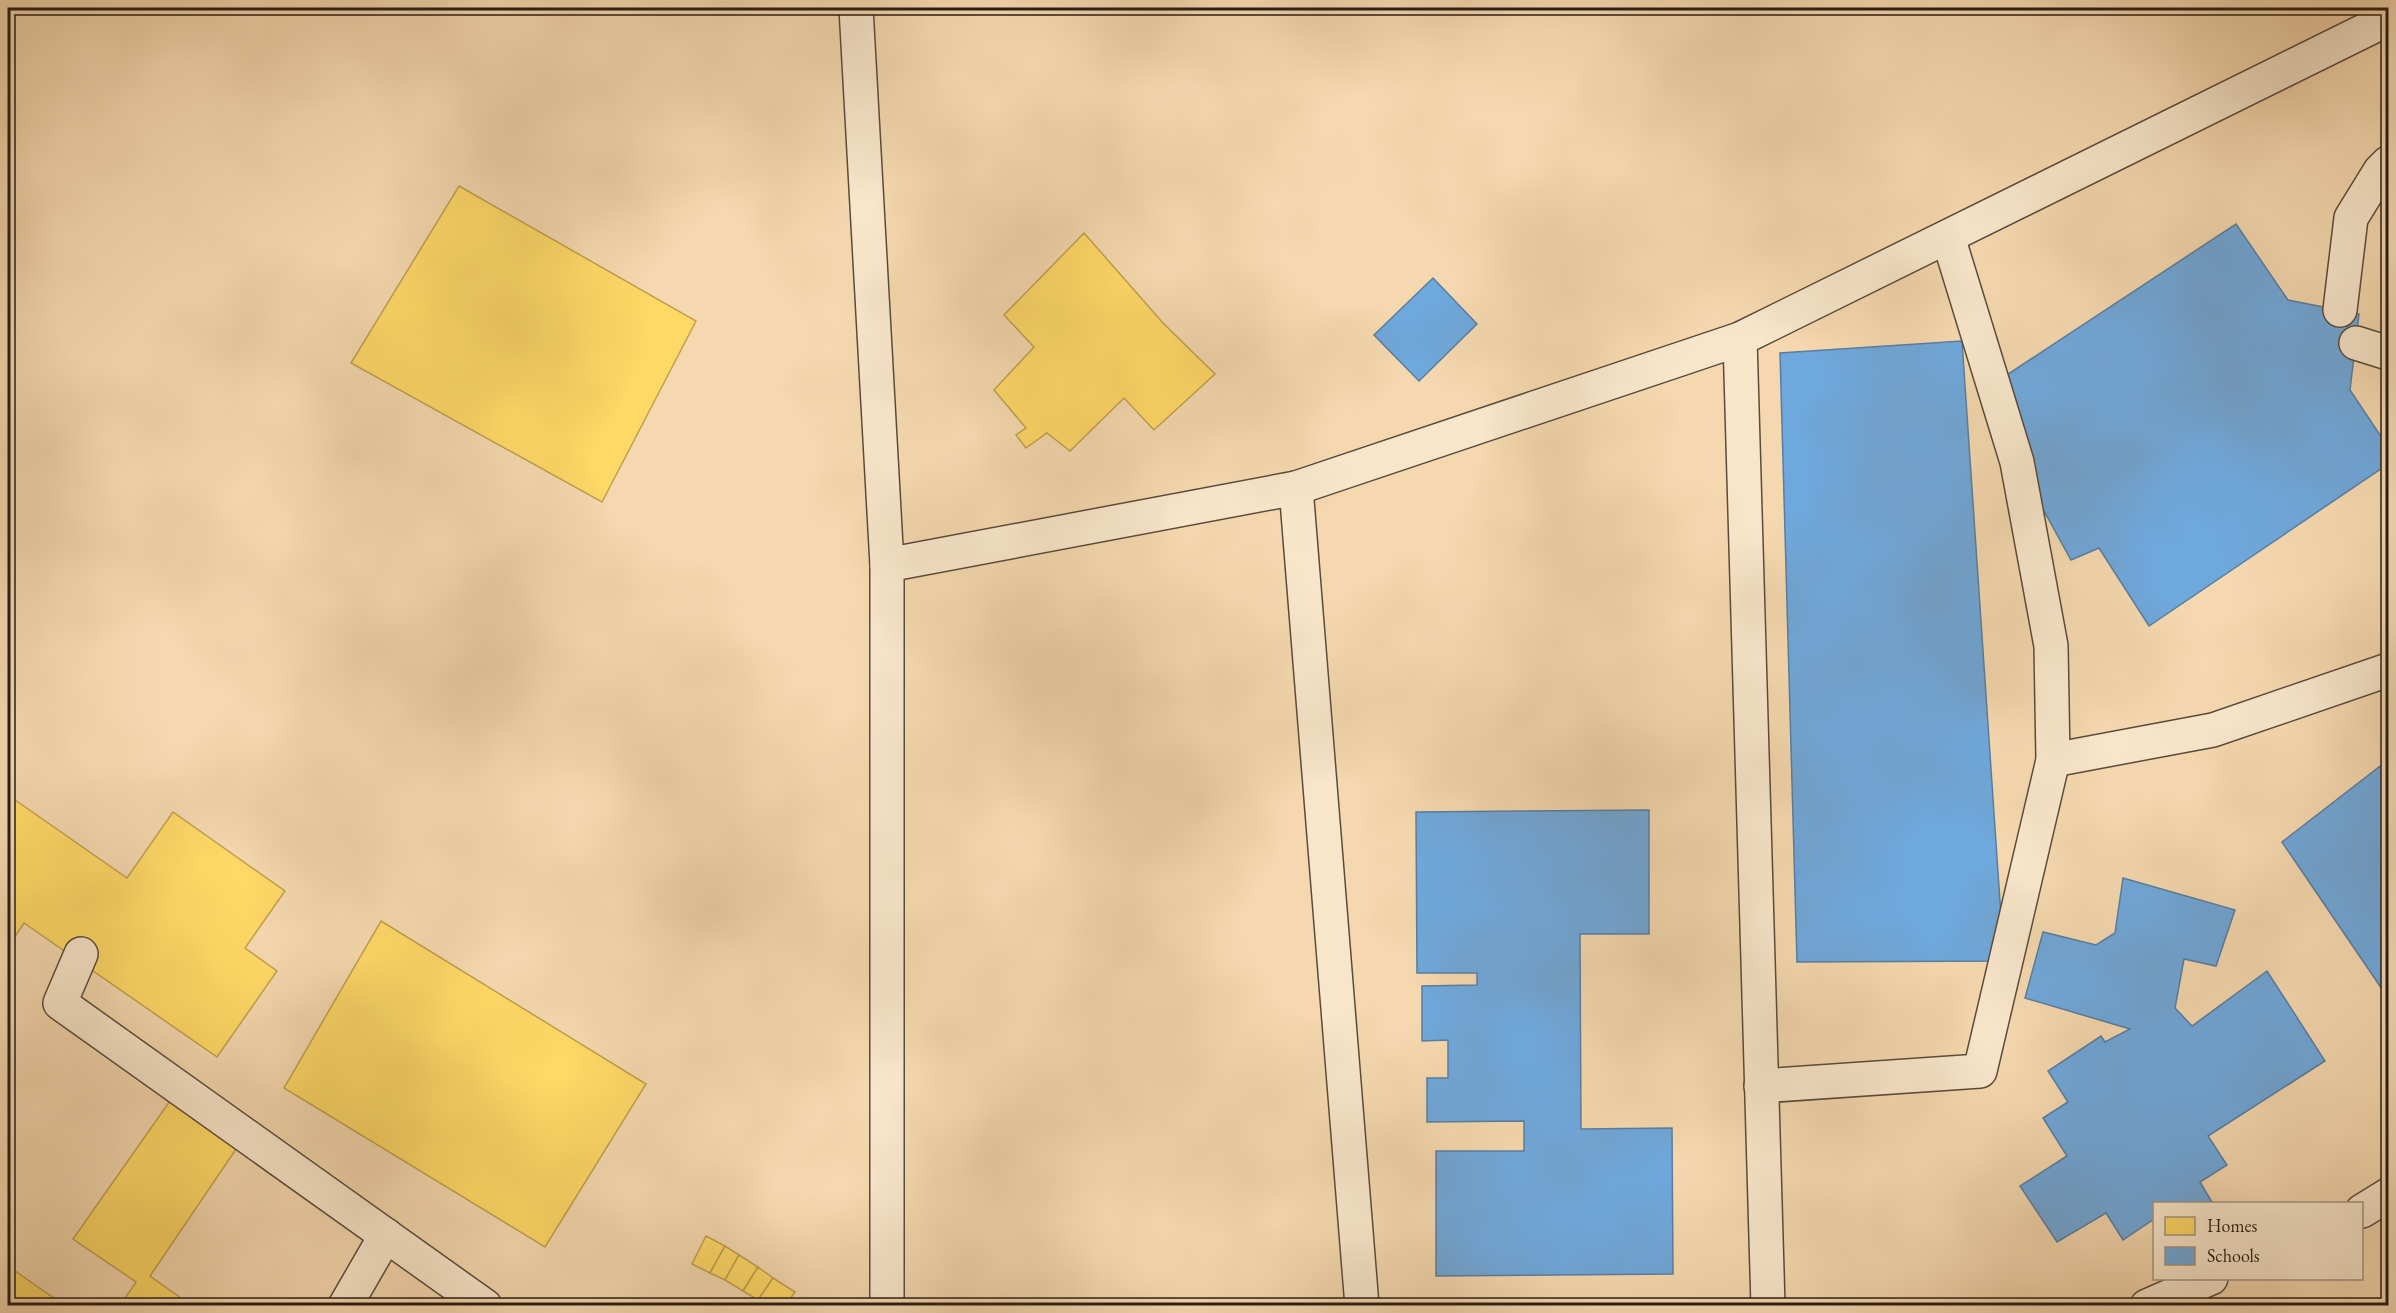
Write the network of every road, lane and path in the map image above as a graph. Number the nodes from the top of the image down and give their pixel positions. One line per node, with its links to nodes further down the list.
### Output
1 (856, 8): 10 (lane)
2 (2388, 18): 4 (lane)
3 (2388, 163): 5 (lane)
4 (1948, 237): 6 (lane); 12 (lane)
5 (2340, 310)
6 (1740, 339): 9 (lane); 14 (lane)
7 (2356, 343): 8 (lane)
8 (2388, 353)
9 (1296, 488): 10 (lane); 22 (lane)
10 (887, 565): 21 (lane)
11 (2388, 670): 12 (lane)
12 (2053, 760): 14 (lane)
13 (81, 954): 17 (lane)
14 (1761, 1086): 23 (lane)
15 (2388, 1195): 16 (lane)
16 (2363, 1210)
17 (386, 1235): 19 (lane); 20 (lane)
18 (2206, 1280): 24 (lane)
19 (345, 1305)
20 (485, 1305)
21 (887, 1305)
22 (1362, 1305)
23 (1768, 1305)
24 (2147, 1305)

